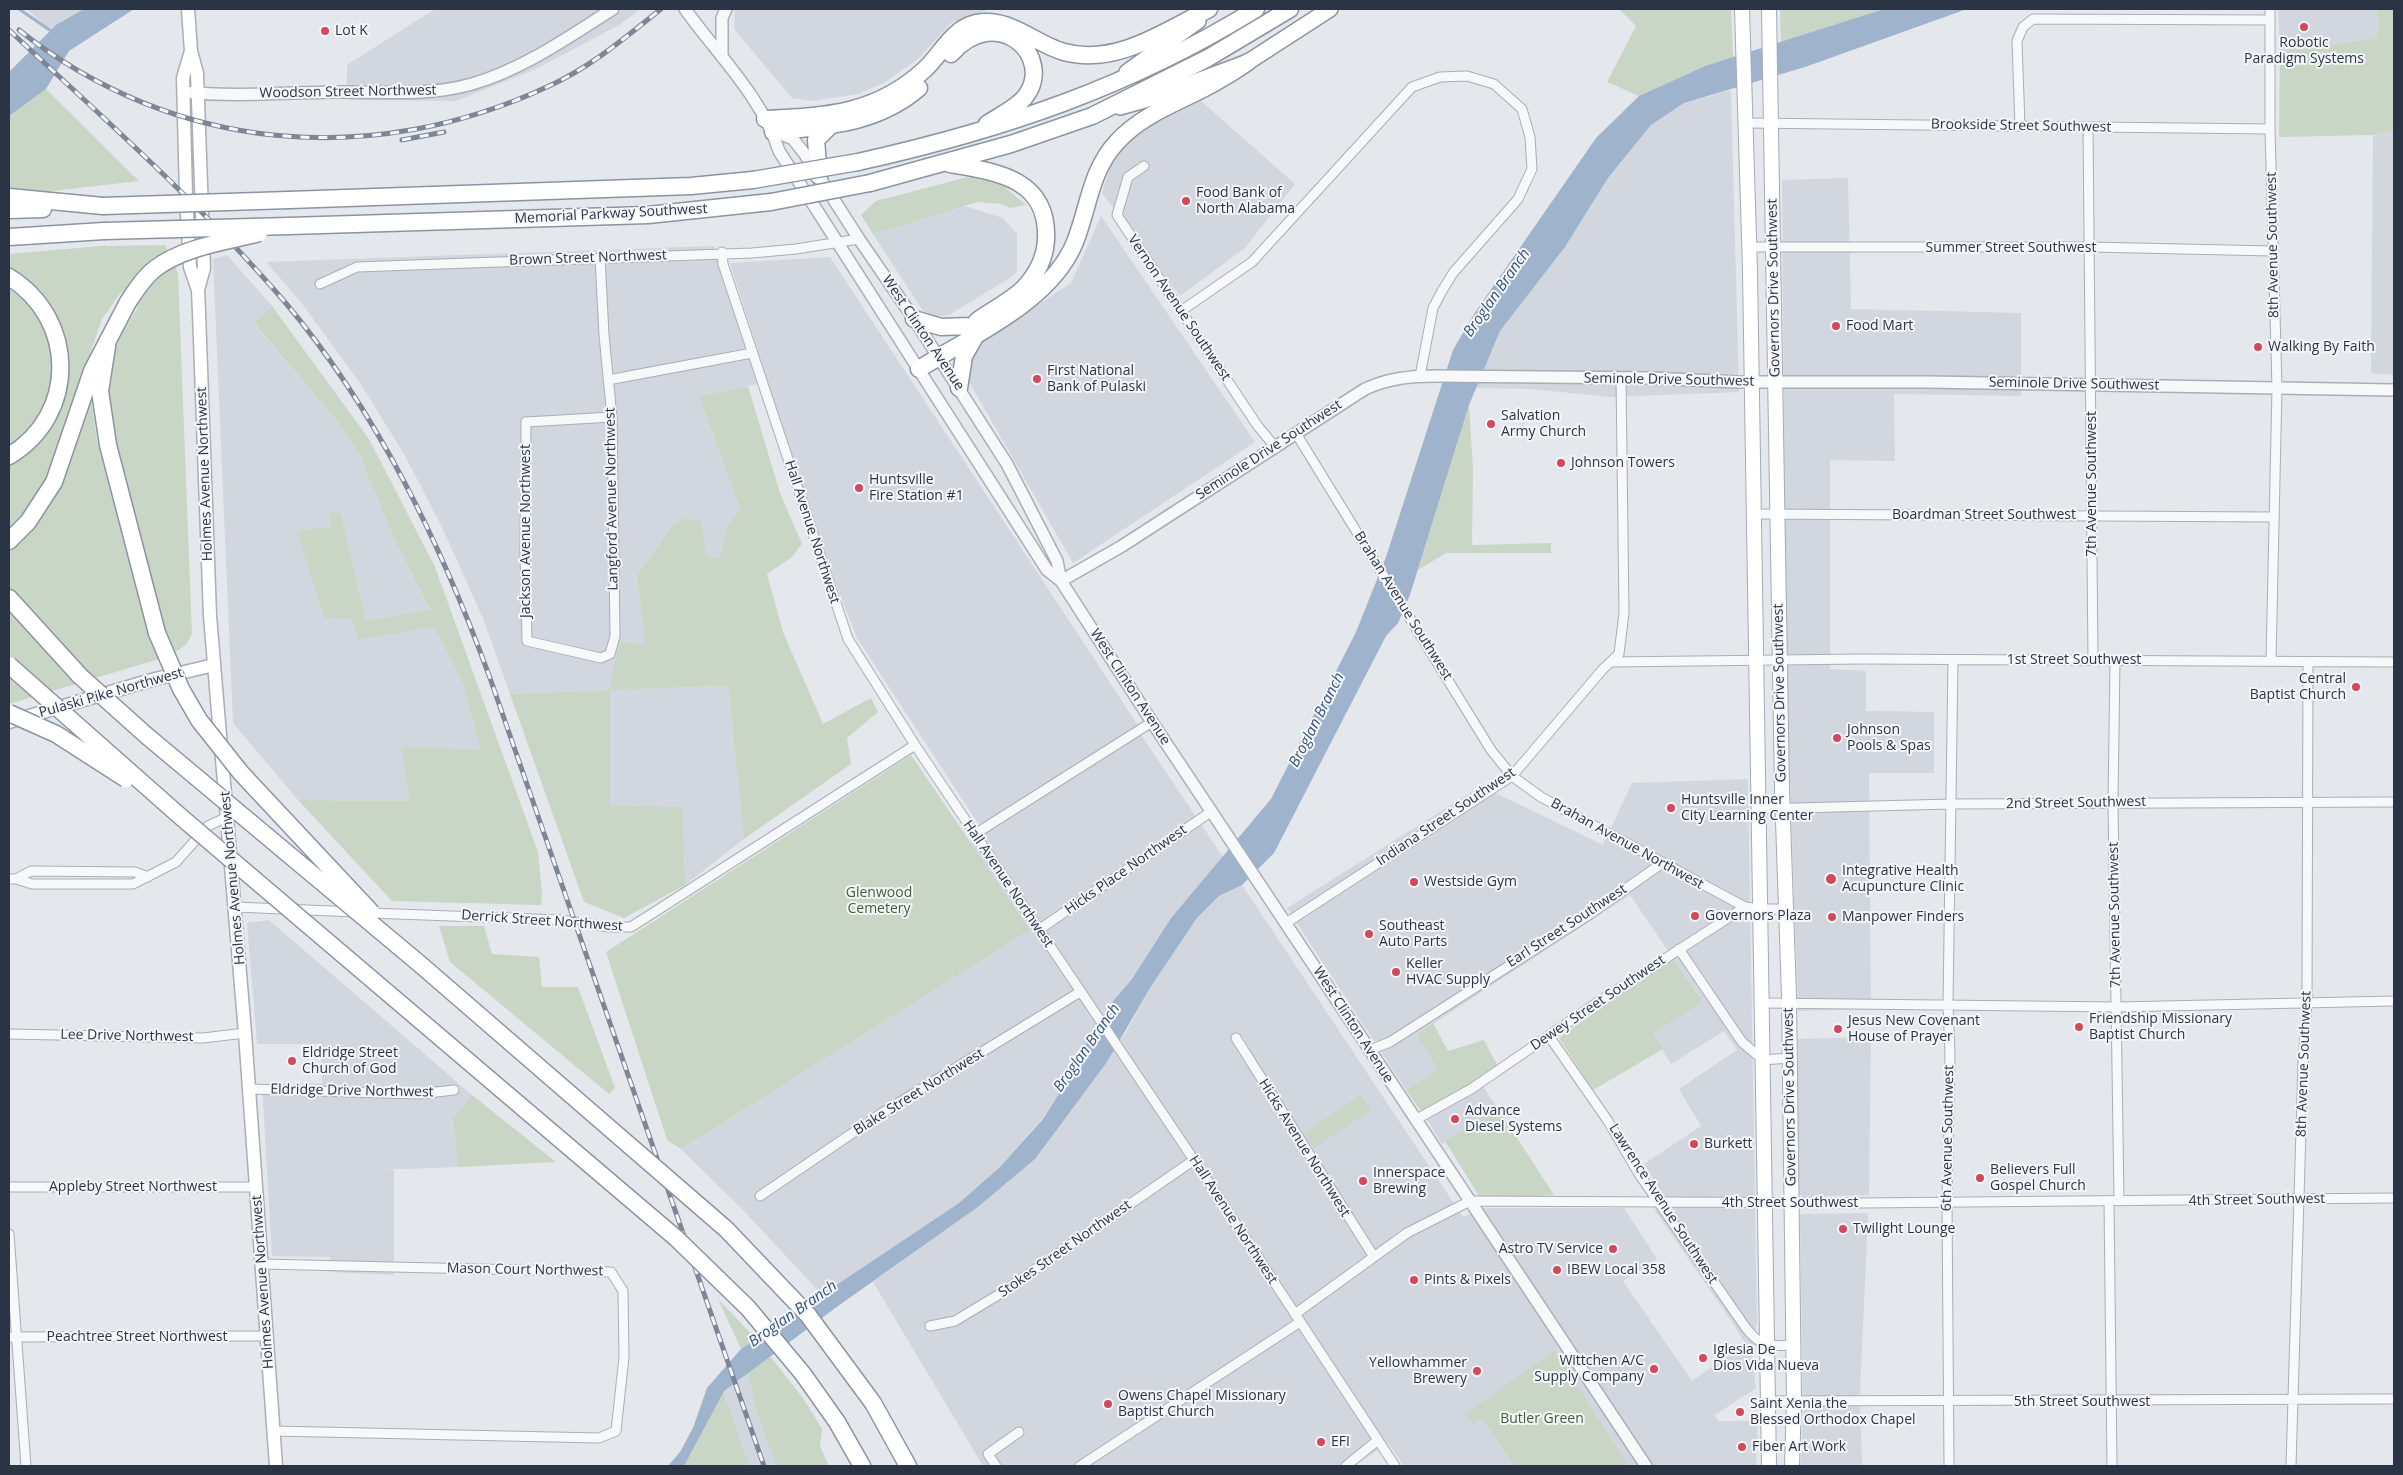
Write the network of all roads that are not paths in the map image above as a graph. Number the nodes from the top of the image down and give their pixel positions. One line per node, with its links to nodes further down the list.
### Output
1 (188, 9): 14 (main road, Holmes Avenue Northwest)
2 (613, 9): 19 (street, Woodson Street Northwest)
3 (685, 9): 15 (street, West Clinton Avenue)
4 (726, 9): 15 (street)
5 (1209, 9): 23 (highway)
6 (1215, 9): 17 (highway)
7 (1256, 9): 17 (highway, Memorial Parkway Southwest)
8 (1290, 9): 20 (highway, Memorial Parkway Southwest)
9 (1330, 9): 16 (highway)
10 (1742, 9): 21 (main road, Governors Drive Southwest)
11 (1769, 9): 22 (main road, Governors Drive Southwest)
12 (2270, 9): 13 (street, 8th Avenue Southwest)
13 (2270, 20): 25 (street); 27 (street, 8th Avenue Southwest)
14 (191, 52): 18 (main road, Holmes Avenue Northwest); 19 (main road, Holmes Avenue Northwest)
15 (722, 57): 23 (street, West Clinton Avenue)
16 (1248, 62): 20 (highway); 50 (highway)
17 (1108, 86): 28 (highway, Memorial Parkway Southwest)
18 (184, 92): 19 (street, Woodson Street Northwest); 47 (main road, Holmes Avenue Northwest)
19 (198, 94): 47 (main road, Holmes Avenue Northwest)
20 (1092, 116): 29 (highway, Memorial Parkway Southwest)
21 (1747, 123): 22 (street, Brookside Street Southwest); 40 (main road, Governors Drive Southwest)
22 (1771, 124): 25 (street, Brookside Street Southwest); 41 (main road, Governors Drive Southwest)
23 (769, 125): 24 (highway); 31 (street, West Clinton Avenue); 38 (street, West Clinton Avenue)
24 (830, 126): 28 (highway); 31 (highway)
25 (2020, 126): 26 (street, Brookside Street Southwest)
26 (2088, 127): 27 (street, Brookside Street Southwest); 39 (street, 7th Avenue Southwest)
27 (2270, 129): 42 (street, 8th Avenue Southwest)
28 (968, 136): 33 (highway, Memorial Parkway Southwest, bridge)
29 (946, 163): 35 (highway, Memorial Parkway Southwest, bridge); 50 (highway)
30 (1144, 166): 48 (street, Vernon Avenue Southwest)
31 (819, 176): 37 (street, West Clinton Avenue)
32 (9, 197): 33 (highway)
33 (103, 206): 34 (highway)
34 (9, 210)
35 (289, 226): 36 (highway, Memorial Parkway Southwest, bridge); 51 (highway, bridge)
36 (9, 238)
37 (859, 239): 38 (street, Brown Street Northwest); 49 (street, West Clinton Avenue)
38 (838, 243): 43 (street, Brown Street Northwest); 54 (street, West Clinton Avenue)
39 (2090, 247): 41 (street, Summer Street Southwest); 42 (street, Summer Street Southwest); 60 (street, 7th Avenue Southwest)
40 (1749, 248): 41 (street, Summer Street Southwest); 58 (main road, Governors Drive Southwest)
41 (1774, 248): 59 (main road, Governors Drive Southwest)
42 (2274, 251): 62 (street, 8th Avenue Southwest)
43 (722, 252): 44 (street, Brown Street Northwest); 52 (street, Hall Avenue Northwest)
44 (600, 257): 46 (street, Brown Street Northwest); 57 (street, Langford Avenue Northwest)
45 (9, 277): 67 (highway)
46 (320, 284)
47 (198, 290): 87 (main road, Holmes Avenue Northwest)
48 (1181, 311): 55 (street); 66 (street, Vernon Avenue Southwest)
49 (914, 319): 50 (highway); 53 (street, West Clinton Avenue)
50 (974, 329): 53 (highway); 61 (highway)
51 (108, 340): 72 (highway); 113 (highway, bridge)
52 (752, 353): 57 (street); 92 (street, Hall Avenue Northwest)
53 (936, 353): 54 (highway); 61 (street, West Clinton Avenue)
54 (917, 365): 73 (street, West Clinton Avenue)
55 (1420, 376): 56 (street, Seminole Drive Southwest); 65 (street, Seminole Drive Southwest)
56 (1621, 378): 58 (street, Seminole Drive Southwest); 83 (street, Indiana Street Southwest)
57 (608, 380): 64 (street, Langford Avenue Northwest)
58 (1752, 382): 59 (street, Seminole Drive Southwest); 68 (main road, Governors Drive Southwest)
59 (1775, 382): 60 (street, Seminole Drive Southwest); 69 (main road, Governors Drive Southwest)
60 (2091, 385): 62 (street, Seminole Drive Southwest); 70 (street, 7th Avenue Southwest)
61 (959, 388): 73 (street, West Clinton Avenue)
62 (2277, 388): 63 (street, Seminole Drive Southwest); 71 (street, 8th Avenue Southwest)
63 (2394, 390)
64 (612, 417): 76 (street, Jackson Avenue Northwest); 76 (street, Langford Avenue Northwest)
65 (1297, 435): 66 (street, Seminole Drive Southwest); 93 (street, Brahan Avenue Southwest)
66 (1276, 448): 73 (street, Seminole Drive Southwest)
67 (9, 456)
68 (1752, 514): 69 (street, Boardman Street Southwest); 78 (main road, Governors Drive Southwest)
69 (1778, 514): 70 (street, Boardman Street Southwest); 77 (main road, Governors Drive Southwest)
70 (2092, 516): 71 (street, Boardman Street Southwest); 80 (street, 7th Avenue Southwest)
71 (2274, 517): 82 (street, 8th Avenue Southwest)
72 (9, 541)
73 (1061, 582): 91 (street, West Clinton Avenue)
74 (9, 598): 88 (highway)
75 (9, 615): 88 (highway)
76 (527, 641)
77 (1779, 659): 78 (street, 1st Street Southwest); 79 (street, 1st Street Southwest); 98 (main road, Governors Drive Southwest)
78 (1754, 660): 83 (street); 99 (main road, Governors Drive Southwest)
79 (1953, 660): 80 (street, 1st Street Southwest); 97 (street, 6th Avenue Southwest)
80 (2093, 660): 81 (street, 1st Street Southwest)
81 (2115, 660): 82 (street, 1st Street Southwest); 95 (street, 7th Avenue Southwest)
82 (2271, 661): 84 (street, 1st Street Southwest)
83 (1611, 662): 93 (street, Indiana Street Southwest)
84 (2308, 662): 85 (street, 1st Street Southwest); 94 (street, 8th Avenue Southwest)
85 (2394, 662)
86 (9, 664): 102 (highway, bridge)
87 (214, 665): 90 (main road, Pulaski Pike Northwest); 101 (main road, Holmes Avenue Northwest)
88 (80, 676): 113 (highway, bridge)
89 (9, 714): 102 (highway, bridge)
90 (9, 722)
91 (1152, 722): 100 (street, West Clinton Avenue); 103 (street)
92 (915, 745): 103 (street, Hall Avenue Northwest); 107 (street, Derrick Street Northwest)
93 (1512, 776): 104 (street, Brahan Avenue Northwest); 110 (street, Indiana Street Southwest)
94 (2308, 801): 95 (street, 2nd Street Southwest); 96 (street, 2nd Street Southwest); 117 (street, 8th Avenue Southwest)
95 (2113, 802): 97 (street, 2nd Street Southwest); 120 (street, 7th Avenue Southwest)
96 (2394, 802)
97 (1951, 804): 98 (street, 2nd Street Southwest); 119 (street, 6th Avenue Southwest)
98 (1782, 808): 99 (street, 2nd Street Southwest); 108 (main road, Governors Drive Southwest)
99 (1758, 809): 109 (main road, Governors Drive Southwest)
100 (1212, 811): 110 (street, West Clinton Avenue); 111 (street, Hicks Place Northwest)
101 (228, 816): 105 (street); 107 (main road, Holmes Avenue Northwest)
102 (182, 817): 164 (highway, bridge)
103 (975, 834): 111 (street, Hall Avenue Northwest)
104 (1661, 864): 106 (street, Brahan Avenue Northwest); 125 (street, Earl Street Southwest)
105 (12, 879)
106 (1745, 907): 109 (street); 112 (street, Dewey Street Southwest)
107 (235, 908): 121 (main road, Holmes Avenue Northwest)
108 (1786, 908): 109 (street); 118 (main road, Governors Drive Southwest)
109 (1761, 910): 116 (main road, Governors Drive Southwest)
110 (1286, 923): 125 (street, West Clinton Avenue)
111 (1040, 930): 114 (street, Hall Avenue Northwest)
112 (1679, 949): 123 (street, Dewey Street Southwest); 127 (street)
113 (421, 965): 165 (highway, bridge)
114 (1080, 992): 131 (street, Hall Avenue Northwest); 134 (street, Blake Street Northwest)
115 (2394, 1001): 117 (street)
116 (1762, 1003): 118 (street); 127 (main road, Governors Drive Southwest)
117 (2307, 1003): 120 (street); 136 (street, 8th Avenue Southwest)
118 (1788, 1004): 119 (street); 126 (main road, Governors Drive Southwest)
119 (1948, 1004): 120 (street); 139 (street, 6th Avenue Southwest)
120 (2116, 1006): 138 (street, 7th Avenue Southwest)
121 (245, 1033): 122 (street, Lee Drive Northwest); 128 (main road, Holmes Avenue Northwest)
122 (9, 1034)
123 (1549, 1036): 130 (street, Dewey Street Southwest); 140 (street, Lawrence Avenue Southwest)
124 (1236, 1038): 144 (street, Hicks Avenue Northwest)
125 (1370, 1050): 130 (street, West Clinton Avenue)
126 (1789, 1058): 127 (street); 142 (main road, Governors Drive Southwest)
127 (1763, 1060): 141 (main road, Governors Drive Southwest)
128 (249, 1089): 129 (street, Eldridge Drive Northwest); 133 (main road, Holmes Avenue Northwest)
129 (454, 1090)
130 (1415, 1120): 137 (street, West Clinton Avenue)
131 (1194, 1160): 146 (street, Hall Avenue Northwest); 148 (street, Stokes Street Northwest)
132 (9, 1187): 133 (street, Appleby Street Northwest)
133 (256, 1187): 145 (main road, Holmes Avenue Northwest)
134 (760, 1196)
135 (2394, 1198): 136 (street, 4th Street Southwest)
136 (2299, 1199): 138 (street, 4th Street Southwest); 155 (street, 8th Avenue Southwest)
137 (1470, 1201): 140 (street, 4th Street Southwest); 144 (street); 170 (street, West Clinton Avenue)
138 (2114, 1201): 139 (street, 4th Street Southwest); 157 (street, 7th Avenue Southwest)
139 (1947, 1202): 142 (street, 4th Street Southwest); 158 (street, 6th Avenue Southwest)
140 (1660, 1203): 141 (street, 4th Street Southwest); 151 (street, Lawrence Avenue Southwest)
141 (1764, 1203): 142 (street, 4th Street Southwest); 151 (main road, Governors Drive Southwest)
142 (1791, 1203): 152 (main road, Governors Drive Southwest)
143 (9, 1234): 150 (street)
144 (1374, 1257): 146 (street)
145 (261, 1264): 149 (main road, Holmes Avenue Northwest); 159 (street, Mason Court Northwest)
146 (1295, 1314): 147 (street, Hall Avenue Northwest)
147 (1300, 1322): 161 (street, Hall Avenue Northwest); 167 (street)
148 (930, 1326)
149 (266, 1336): 150 (street, Peachtree Street Northwest); 159 (main road, Holmes Avenue Northwest)
150 (12, 1337): 162 (street)
151 (1768, 1346): 152 (street); 156 (main road, Governors Drive Southwest)
152 (1793, 1346): 154 (main road, Governors Drive Southwest)
153 (2394, 1399): 155 (street, 5th Street Southwest)
154 (1794, 1400): 156 (street, 5th Street Southwest); 158 (street, 5th Street Southwest); 172 (main road, Governors Drive Southwest)
155 (2292, 1400): 157 (street, 5th Street Southwest); 175 (street, 8th Avenue Southwest)
156 (1769, 1401): 171 (main road, Governors Drive Southwest)
157 (2112, 1401): 158 (street, 5th Street Southwest); 174 (street, 7th Avenue Southwest)
158 (1948, 1402): 173 (street, 6th Avenue Southwest)
159 (273, 1432): 163 (main road, Holmes Avenue Northwest)
160 (1019, 1432): 166 (street)
161 (1378, 1440): 168 (street); 169 (street, Hall Avenue Northwest)
162 (26, 1466)
163 (276, 1466)
164 (862, 1466)
165 (908, 1466)
166 (996, 1466)
167 (1080, 1466)
168 (1346, 1466)
169 (1395, 1466)
170 (1646, 1466)
171 (1769, 1466)
172 (1792, 1466)
173 (1949, 1466)
174 (2112, 1466)
175 (2291, 1466)

